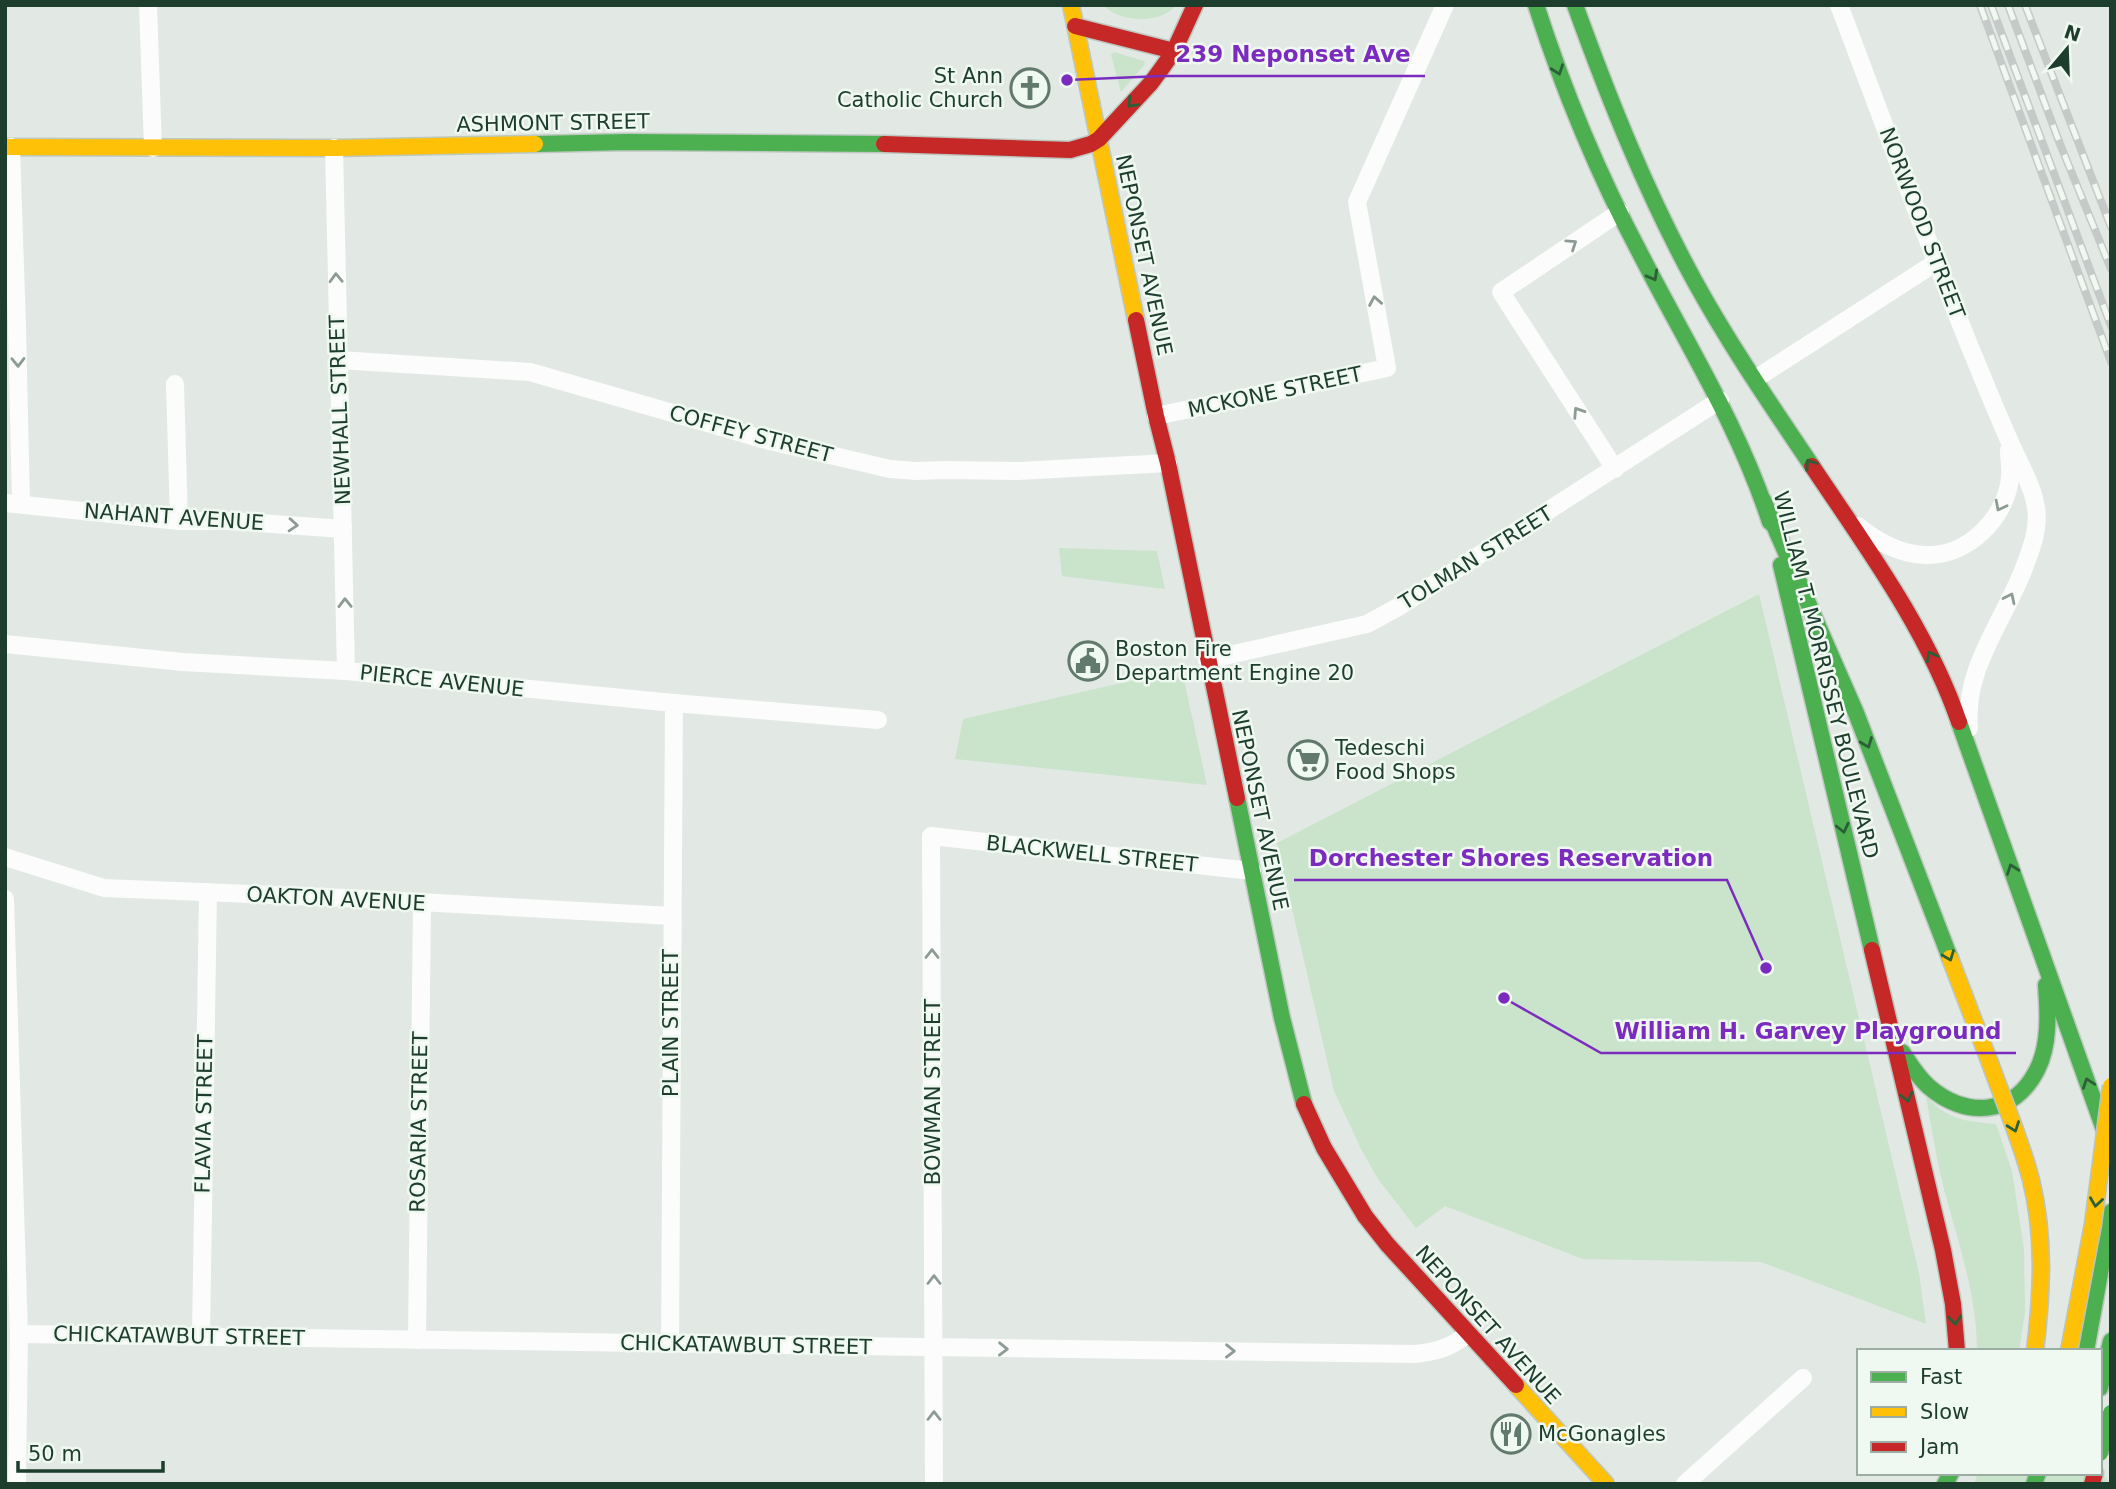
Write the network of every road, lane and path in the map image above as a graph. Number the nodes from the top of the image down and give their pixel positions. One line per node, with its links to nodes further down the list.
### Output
1 (148, 5): 12 (street)
2 (1071, 5): 8 (main road, NEPONSET AVENUE)
3 (1195, 5): 9 (main road)
4 (1445, 5): 20 (street, MCKONE STREET, one-way to 4)
5 (1536, 5): 14 (main road, WILLIAM T. MORRISSEY BOULEVARD, one-way to 14)
6 (1575, 5): 17 (main road, WILLIAM T. MORRISSEY BOULEVARD)
7 (1839, 5): 15 (street, NORWOOD STREET)
8 (1075, 26): 9 (main road); 10 (main road, NEPONSET AVENUE)
9 (1174, 51): 10 (main road, one-way to 10)
10 (1099, 139): 13 (main road, ASHMONT STREET); 20 (main road, NEPONSET AVENUE)
11 (8, 147): 12 (main road, ASHMONT STREET); 25 (street, one-way to 25)
12 (153, 148): 13 (main road, ASHMONT STREET)
13 (334, 148): 16 (street, NEWHALL STREET, one-way to 13)
14 (1620, 212): 19 (main road, WILLIAM T. MORRISSEY BOULEVARD, one-way to 19); 23 (street, one-way to 14)
15 (1935, 263): 17 (street); 21 (street, NORWOOD STREET)
16 (339, 360): 22 (street, COFFEY STREET); 28 (street, NEWHALL STREET)
17 (1755, 379): 26 (main road, WILLIAM T. MORRISSEY BOULEVARD, one-way to 17)
18 (175, 384): 27 (street)
19 (1720, 400): 23 (street, TOLMAN STREET); 24 (main road, WILLIAM T. MORRISSEY BOULEVARD)
20 (1156, 416): 22 (main road, NEPONSET AVENUE)
21 (2008, 439): 26 (street, NORWOOD STREET, one-way to 26); 34 (street, NORWOOD STREET, one-way to 21)
22 (1168, 463): 30 (main road, NEPONSET AVENUE)
23 (1615, 469): 30 (street, TOLMAN STREET)
24 (1763, 500): 43 (main road, WILLIAM T. MORRISSEY BOULEVARD, one-way to 43); 55 (main road, one-way to 55, bridge)
25 (13, 504): 27 (street, NAHANT AVENUE)
26 (1843, 513): 34 (main road, WILLIAM T. MORRISSEY BOULEVARD, one-way to 26)
27 (179, 521): 28 (street, NAHANT AVENUE, one-way to 28)
28 (343, 529): 31 (street, NEWHALL STREET, one-way to 28)
29 (5, 644): 31 (street, PIERCE AVENUE)
30 (1208, 660): 37 (main road, NEPONSET AVENUE)
31 (346, 671): 32 (street, PIERCE AVENUE)
32 (674, 703): 33 (street, PIERCE AVENUE); 41 (street, PLAIN STREET)
33 (878, 720)
34 (1971, 756): 42 (main road, WILLIAM T. MORRISSEY BOULEVARD, one-way to 34)
35 (932, 836): 37 (street, BLACKWELL STREET); 53 (street, BOWMAN STREET, one-way to 35)
36 (5, 857): 38 (street, OAKTON AVENUE)
37 (1252, 871): 48 (main road, NEPONSET AVENUE)
38 (208, 892): 40 (street, OAKTON AVENUE); 49 (street, FLAVIA STREET)
39 (5, 899): 47 (street)
40 (422, 903): 41 (street, OAKTON AVENUE); 50 (street, ROSARIA STREET)
41 (672, 916): 52 (street, PLAIN STREET)
42 (2045, 959): 43 (main road); 45 (main road, WILLIAM T. MORRISSEY BOULEVARD, one-way to 42)
43 (1889, 1024): 54 (main road, WILLIAM T. MORRISSEY BOULEVARD, one-way to 54)
44 (2111, 1086): 56 (main road, one-way to 56, bridge)
45 (2111, 1147)
46 (2111, 1213): 57 (main road)
47 (19, 1334): 49 (street, CHICKATAWBUT STREET); 62 (street)
48 (1468, 1334): 53 (street, CHICKATAWBUT STREET, one-way to 48); 64 (main road, NEPONSET AVENUE)
49 (201, 1337): 50 (street, CHICKATAWBUT STREET)
50 (417, 1340): 52 (street, CHICKATAWBUT STREET)
51 (2111, 1341): 59 (main road)
52 (670, 1344): 53 (street, CHICKATAWBUT STREET)
53 (934, 1348): 63 (street, BOWMAN STREET, one-way to 53)
54 (1957, 1349)
55 (2035, 1349)
56 (2069, 1349)
57 (2086, 1349)
58 (1803, 1378): 65 (street)
59 (2102, 1379)
60 (2111, 1413): 61 (main road, bridge)
61 (2102, 1446)
62 (17, 1484)
63 (934, 1484)
64 (1606, 1484)
65 (1685, 1484)

